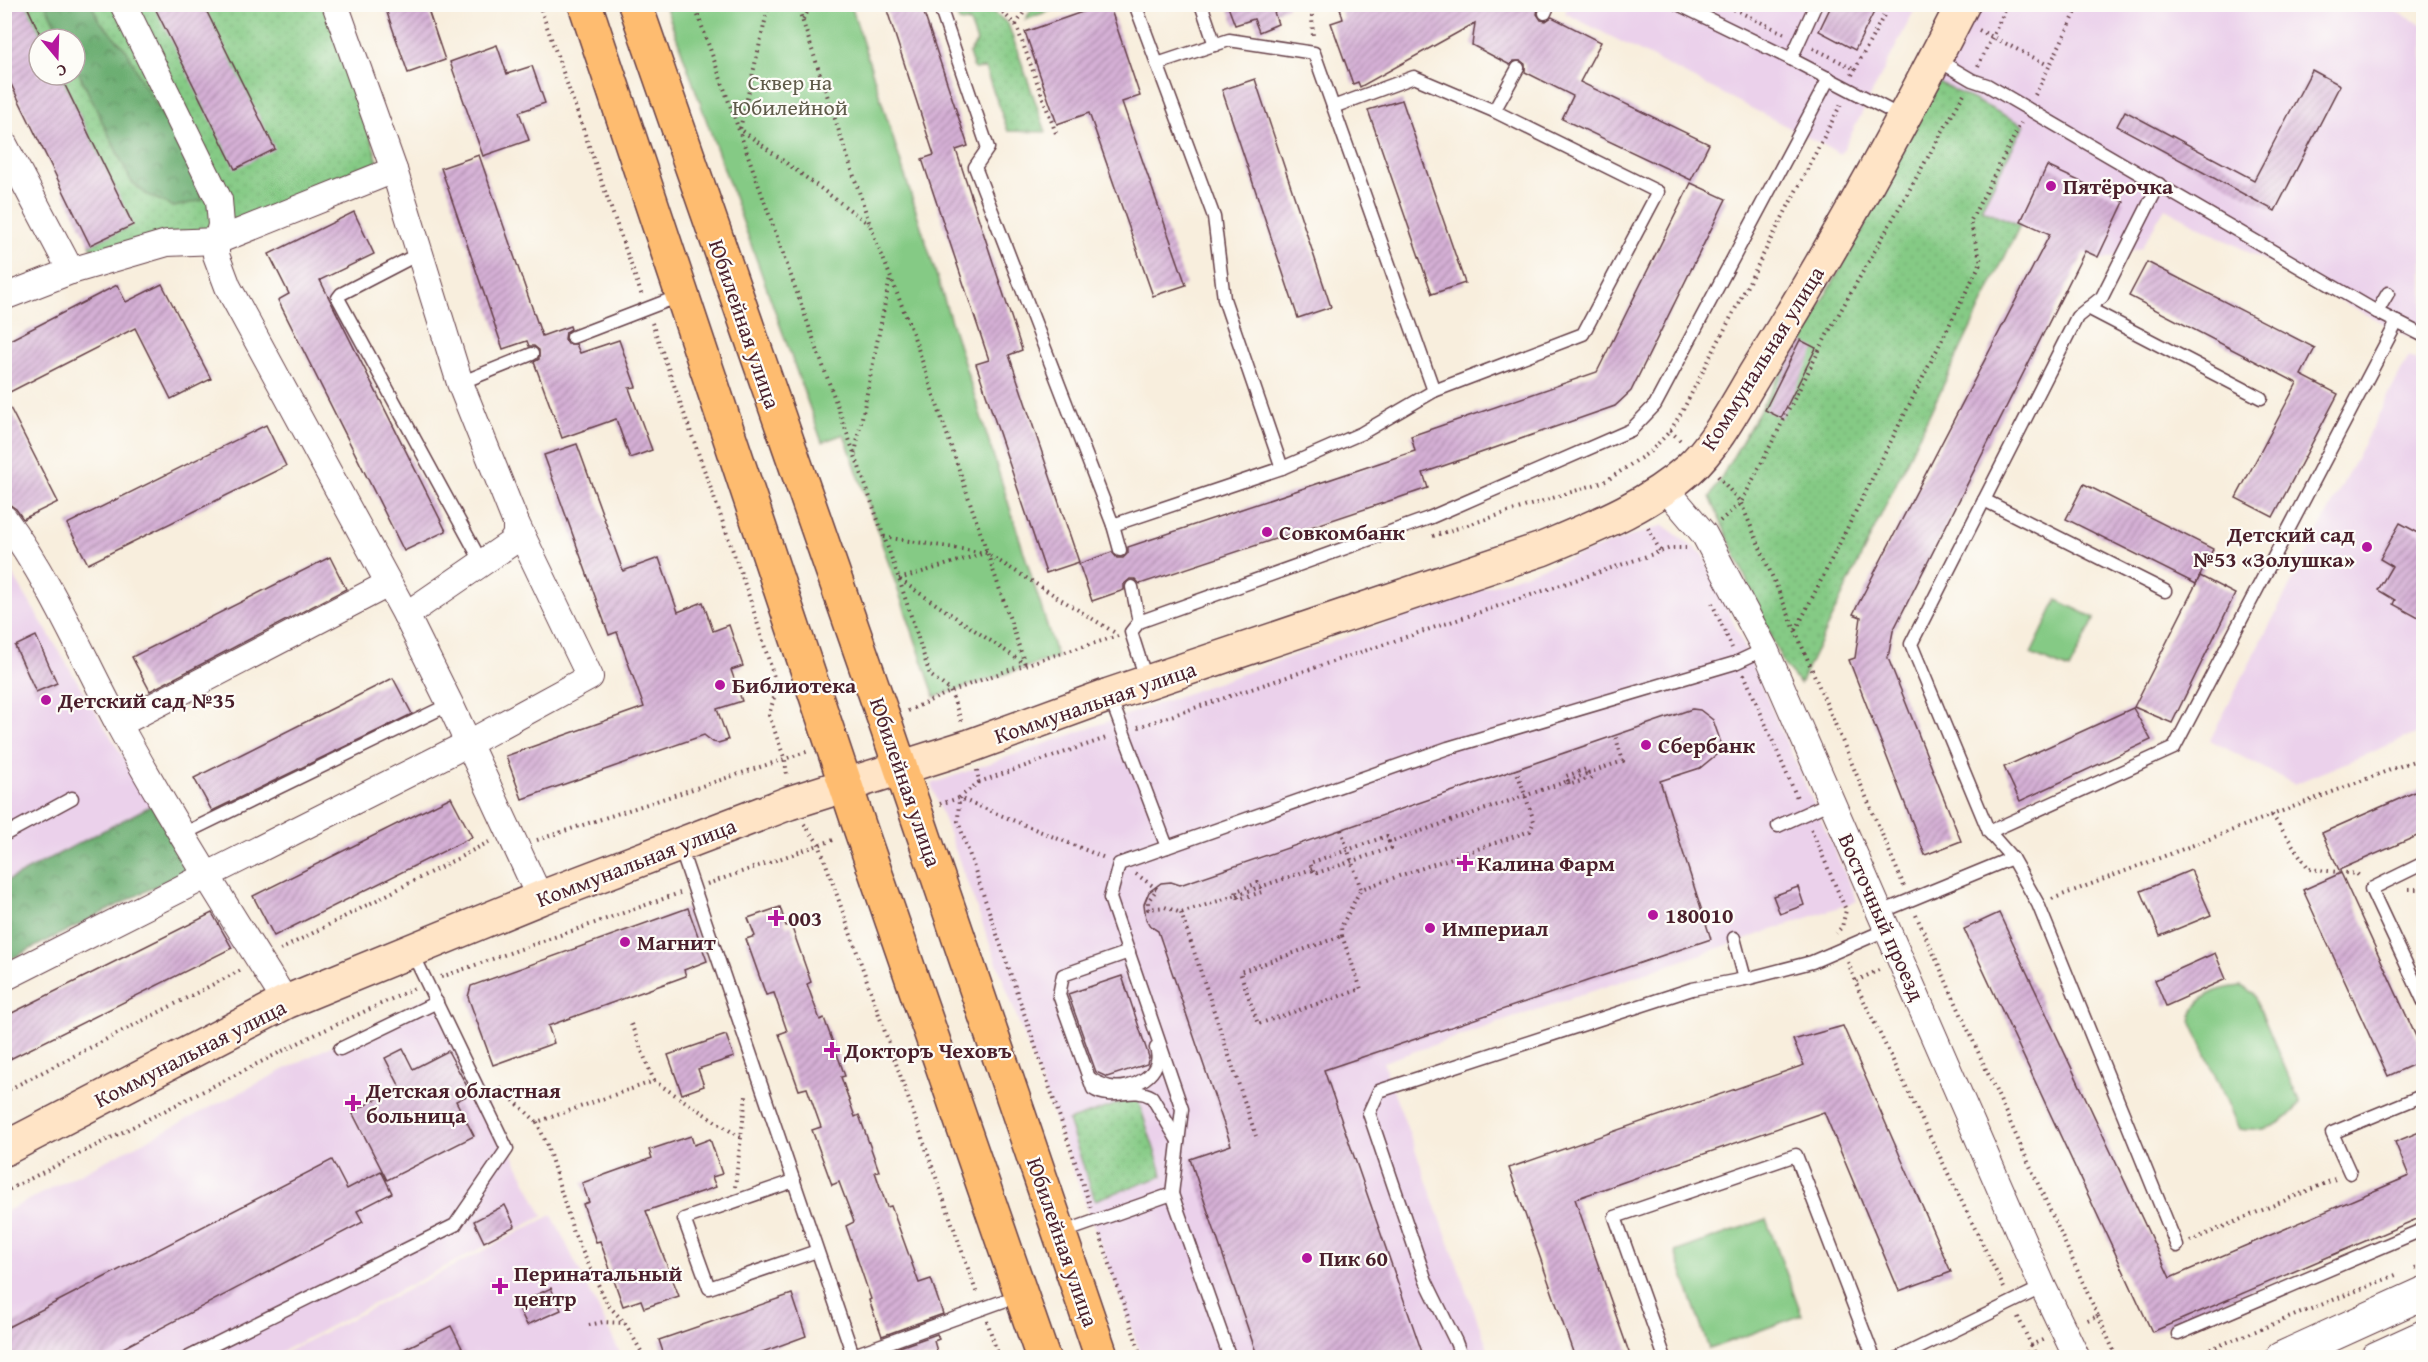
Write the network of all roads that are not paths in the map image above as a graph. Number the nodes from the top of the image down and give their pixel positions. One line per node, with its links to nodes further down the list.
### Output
1 (123, 4): 23 (street)
2 (335, 4): 21 (street)
3 (585, 4): 28 (highway)
4 (635, 4): 57 (highway, Юбилейная улица)
5 (939, 4): 43 (lane)
6 (1135, 4): 14 (lane)
7 (1201, 4): 11 (lane)
8 (1678, 4): 13 (lane)
9 (1816, 4): 13 (lane)
10 (1963, 4): 12 (main road, Коммунальная улица)
11 (1215, 45): 14 (lane); 17 (lane)
12 (1935, 58): 19 (main road, Коммунальная улица); 22 (lane)
13 (1791, 59): 16 (lane)
14 (1157, 64): 38 (lane)
15 (1518, 68): 18 (lane)
16 (1829, 78): 19 (lane); 50 (lane)
17 (1333, 107): 18 (lane); 36 (lane)
18 (1494, 111): 36 (lane)
19 (1903, 117): 39 (main road, Коммунальная улица)
20 (4, 144): 25 (street)
21 (394, 170): 23 (street); 24 (street)
22 (2159, 184): 29 (lane); 30 (lane)
23 (217, 241): 25 (street); 46 (street)
24 (420, 253): 35 (street); 45 (lane)
25 (71, 271): 26 (street)
26 (6, 293)
27 (2388, 293): 30 (lane)
28 (683, 294): 33 (lane); 58 (highway)
29 (2088, 308): 37 (lane); 40 (lane)
30 (2377, 312): 31 (lane)
31 (2397, 322): 32 (lane); 62 (lane)
32 (2424, 336)
33 (573, 337)
34 (532, 354): 35 (lane)
35 (460, 384): 42 (street)
36 (1434, 391): 38 (lane)
37 (2261, 398)
38 (1282, 468): 43 (lane)
39 (1665, 488): 51 (street, Восточный проезд); 52 (main road, Коммунальная улица)
40 (1984, 500): 48 (lane); 62 (lane)
41 (4, 518): 55 (street)
42 (516, 523): 45 (street); 56 (street)
43 (1113, 525): 44 (lane)
44 (1120, 550)
45 (482, 563): 49 (street)
46 (388, 584): 49 (street); 55 (street)
47 (1132, 587): 50 (lane)
48 (2166, 591)
49 (406, 615): 54 (street)
50 (1139, 622): 52 (lane)
51 (1765, 650): 60 (street, Восточный проезд); 66 (lane)
52 (1148, 683): 53 (main road, Коммунальная улица)
53 (1109, 695): 57 (main road, Коммунальная улица); 66 (lane)
54 (450, 704): 56 (street); 64 (lane)
55 (118, 724): 64 (street)
56 (469, 743): 69 (street); 70 (street)
57 (901, 766): 58 (main road, Коммунальная улица); 89 (highway, Юбилейная улица)
58 (847, 784): 65 (main road, Коммунальная улица); 94 (highway)
59 (72, 798): 63 (lane)
60 (1831, 802): 61 (lane); 71 (street, Восточный проезд)
61 (1778, 826)
62 (1989, 832): 67 (lane)
63 (4, 835)
64 (181, 836): 69 (street)
65 (679, 844): 70 (main road, Коммунальная улица); 86 (lane)
66 (1167, 848): 74 (lane)
67 (2012, 858): 71 (lane); 90 (lane)
68 (2424, 862): 79 (lane)
69 (206, 876): 75 (street); 77 (street)
70 (540, 898): 73 (main road, Коммунальная улица)
71 (1885, 920): 76 (lane); 93 (street, Восточный проезд)
72 (1734, 938): 76 (lane)
73 (412, 952): 77 (main road, Коммунальная улица); 78 (lane)
74 (1126, 953): 81 (lane); 81 (lane); 83 (lane)
75 (4, 978)
76 (1745, 979): 102 (lane)
77 (286, 1002): 84 (main road, Коммунальная улица)
78 (436, 1002): 80 (lane); 98 (lane)
79 (2424, 1002)
80 (340, 1049)
81 (1088, 1077): 83 (lane)
82 (2424, 1095): 85 (lane)
83 (1178, 1141): 87 (lane)
84 (4, 1149)
85 (2350, 1173)
86 (794, 1181): 91 (lane); 91 (lane)
87 (1173, 1194): 89 (lane); 101 (lane)
88 (2424, 1229): 95 (lane)
89 (1060, 1233): 100 (highway, Юбилейная улица)
90 (2177, 1246)
91 (817, 1251): 97 (lane)
92 (2413, 1278): 107 (street)
93 (2043, 1287): 105 (lane); 106 (street, Восточный проезд)
94 (1022, 1294): 97 (lane); 99 (highway)
95 (2178, 1334)
96 (2424, 1336): 108 (street)
97 (851, 1357)
98 (187, 1358)
99 (1043, 1358)
100 (1102, 1358)
101 (1230, 1358)
102 (1462, 1358)
103 (1665, 1358): 104 (lane)
104 (1874, 1358)
105 (1898, 1358)
106 (2078, 1358)
107 (2281, 1358)
108 (2376, 1358)

